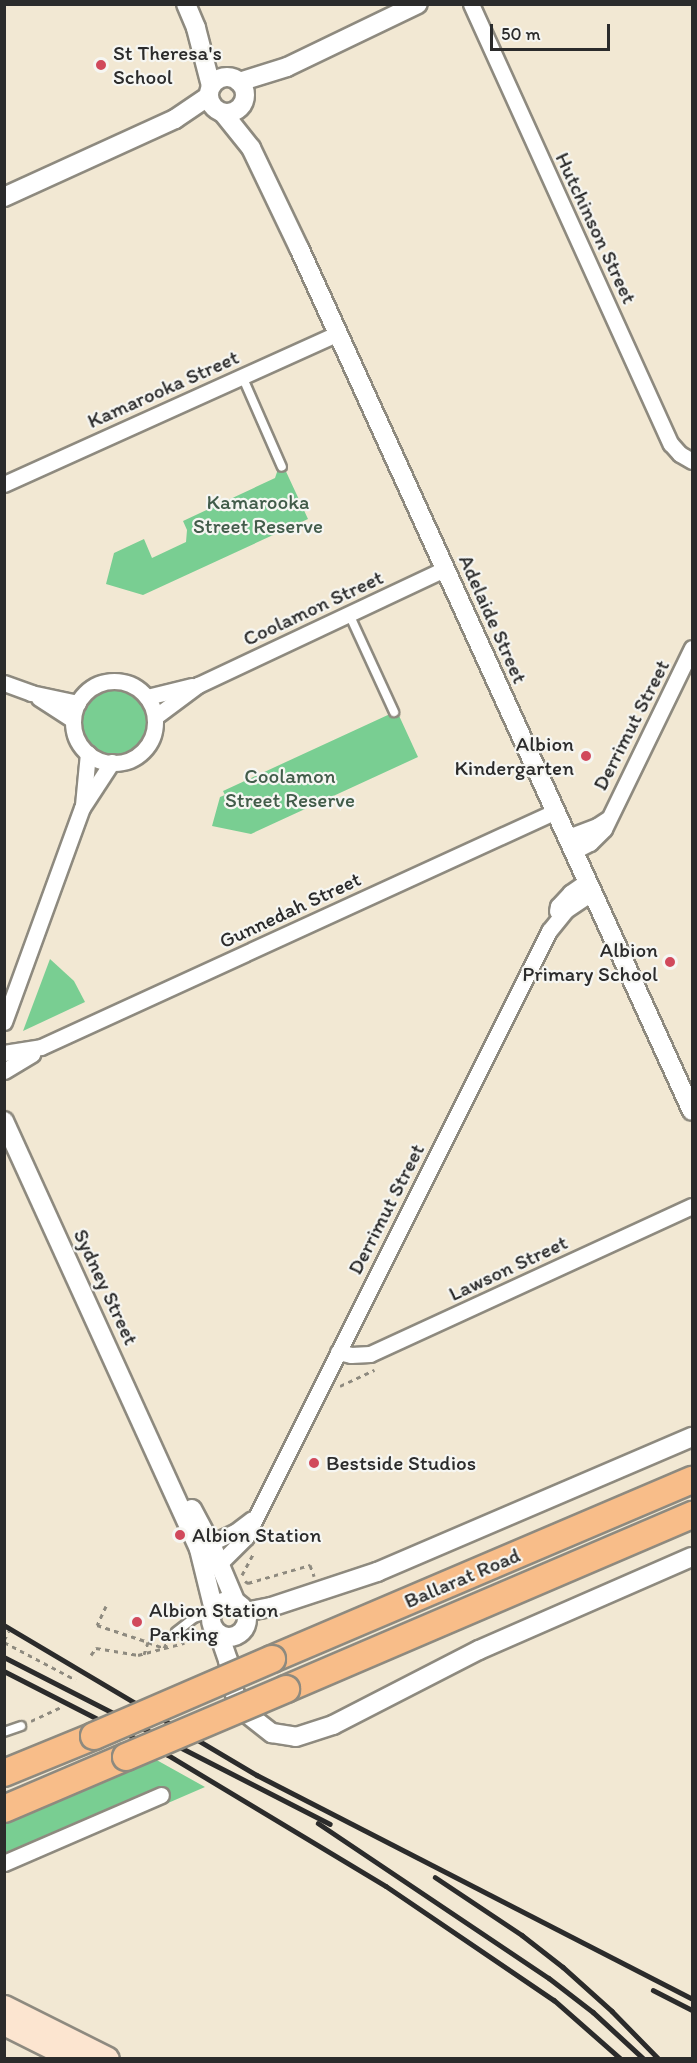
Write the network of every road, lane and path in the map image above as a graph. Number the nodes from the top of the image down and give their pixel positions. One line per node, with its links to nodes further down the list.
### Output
1 (186, 4): 4 (street, Adelaide Street)
2 (418, 4): 5 (street)
3 (471, 4): 11 (street, Hutchinson Street)
4 (196, 28): 5 (street, Adelaide Street); 6 (street, Adelaide Street)
5 (238, 91): 6 (street); 6 (street); 7 (street, Adelaide Street)
6 (215, 101): 7 (street, Adelaide Street); 8 (street)
7 (250, 148): 9 (street, Adelaide Street)
8 (4, 197)
9 (338, 333): 10 (street, Kamarooka Street); 14 (street, Adelaide Street)
10 (242, 376): 12 (lane); 13 (street, Kamarooka Street)
11 (693, 461)
12 (282, 467)
13 (4, 484)
14 (445, 569): 15 (street, Coolamon Street); 28 (street, Adelaide Street)
15 (349, 614): 18 (street, Coolamon Street); 22 (lane)
16 (693, 648): 29 (street, Derrimut Street)
17 (4, 683): 19 (street)
18 (198, 685): 20 (street, Coolamon Street); 23 (street, Coolamon Street)
19 (31, 693): 21 (street); 24 (street)
20 (147, 697): 21 (street); 23 (street)
21 (78, 703): 24 (street)
22 (394, 712)
23 (155, 717): 26 (street)
24 (74, 720): 25 (street)
25 (88, 753): 26 (street); 27 (street)
26 (112, 762): 27 (street)
27 (82, 808): 31 (street)
28 (556, 811): 29 (street, Adelaide Street); 33 (street, Gunnedah Street)
29 (571, 844): 30 (street, Adelaide Street)
30 (589, 887): 36 (street, Adelaide Street); 39 (street, Derrimut Street)
31 (8, 1007): 32 (street)
32 (4, 1022)
33 (41, 1047): 34 (street, Gunnedah Street); 35 (street, Gunnedah Street)
34 (4, 1053)
35 (4, 1071)
36 (693, 1111)
37 (6, 1120): 46 (street, Sydney Street)
38 (693, 1206): 39 (street, Lawson Street)
39 (338, 1352): 45 (street, Derrimut Street)
40 (381, 1367): 41 (path)
41 (338, 1389)
42 (693, 1437): 53 (street, Ballarat Road)
43 (693, 1480): 68 (highway, Ballarat Road, bridge)
44 (693, 1515): 70 (highway, Ballarat Road, bridge)
45 (254, 1517): 46 (street, Derrimut Street); 49 (street, Derrimut Street)
46 (205, 1546): 49 (street, Sydney Street); 54 (street, Sydney Street)
47 (256, 1547): 51 (path)
48 (693, 1557): 57 (street)
49 (225, 1558): 51 (path); 53 (street, Sydney Street)
50 (323, 1574): 51 (path)
51 (241, 1577)
52 (106, 1605): 59 (path)
53 (241, 1607): 54 (street); 57 (street)
54 (213, 1612): 56 (lane); 57 (street)
55 (9, 1631): 58 (path)
56 (176, 1632)
57 (219, 1634)
58 (4, 1641): 64 (path)
59 (148, 1642): 61 (path); 62 (path)
60 (184, 1643): 61 (path)
61 (164, 1648): 62 (path)
62 (144, 1654): 63 (path)
63 (91, 1655)
64 (76, 1679)
65 (61, 1707): 66 (path)
66 (21, 1726): 67 (lane)
67 (4, 1732)
68 (4, 1773)
69 (161, 1795): 71 (street)
70 (4, 1809)
71 (4, 1863)
72 (4, 2006): 74 (main road)
73 (4, 2024): 74 (main road)
74 (74, 2053): 75 (main road)
75 (108, 2058)

